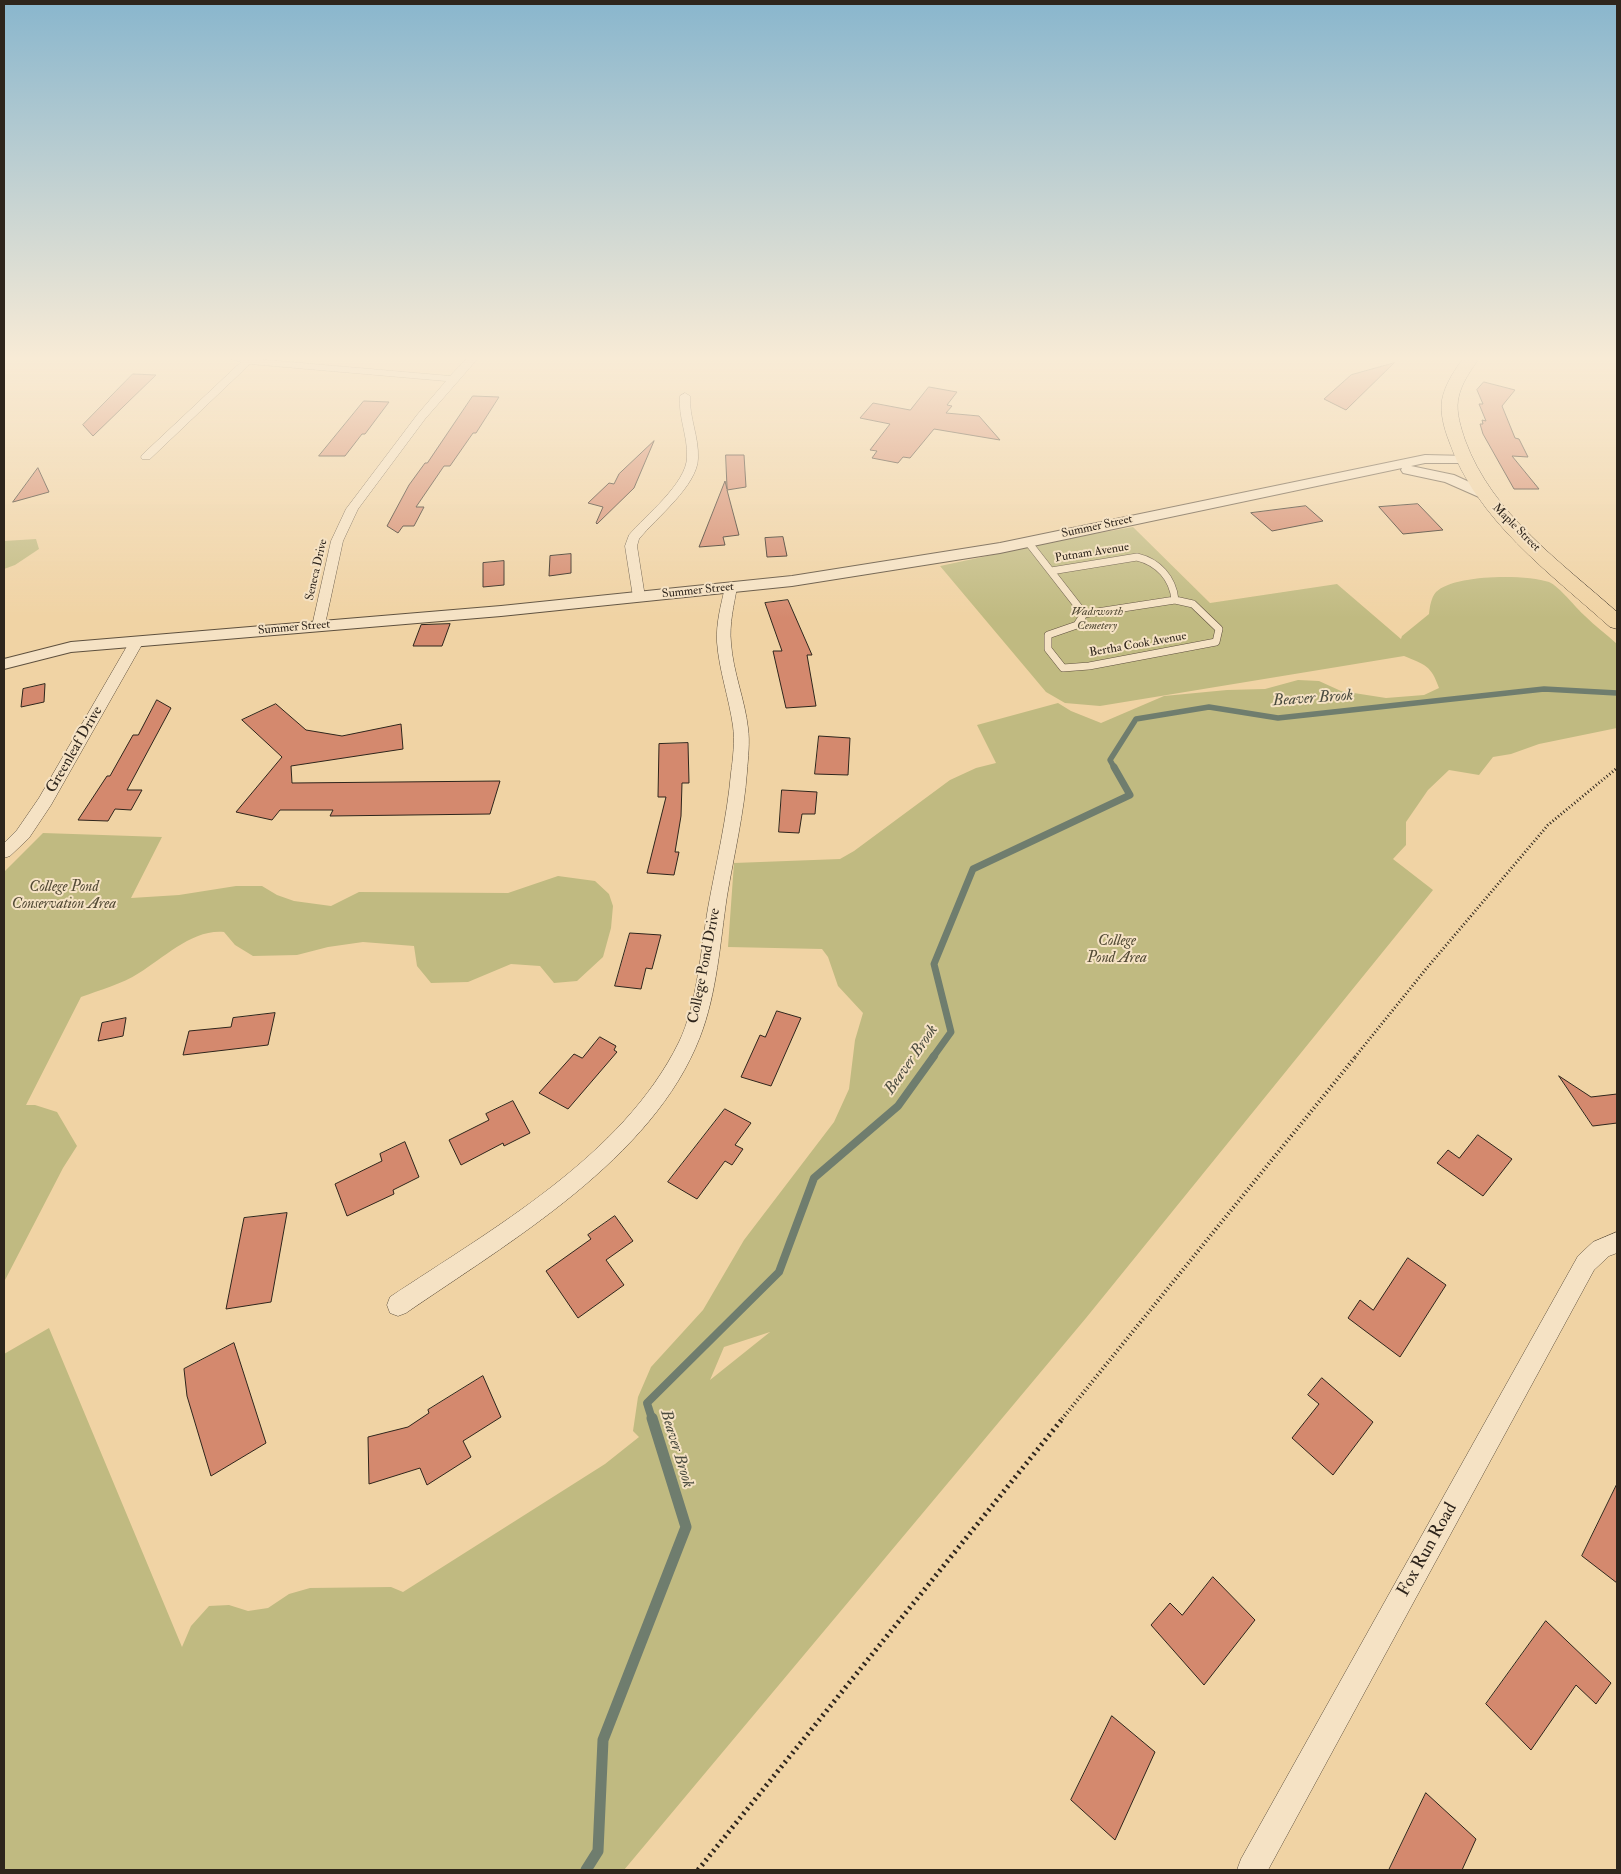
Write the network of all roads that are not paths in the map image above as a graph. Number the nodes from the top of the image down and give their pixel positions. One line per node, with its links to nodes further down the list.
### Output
1 (160, 443): 5 (street)
2 (401, 443): 16 (street, Seneca Drive)
3 (690, 443): 12 (street)
4 (1456, 443): 6 (main road, Maple Street)
5 (146, 457)
6 (1463, 459): 7 (street, Summer Street); 8 (main road, Maple Street)
7 (1384, 467): 8 (street, Summer Street); 9 (street, Summer Street)
8 (1484, 494): 15 (main road, Maple Street)
9 (1028, 542): 10 (lane); 11 (street, Summer Street)
10 (1051, 571): 13 (lane, Putnam Avenue); 14 (lane)
11 (731, 587): 12 (street, Summer Street); 21 (street, College Pond Drive)
12 (639, 597): 16 (street, Summer Street)
13 (1175, 600): 14 (lane); 14 (lane, Bertha Cook Avenue)
14 (1084, 614)
15 (1617, 623)
16 (319, 626): 17 (street, Summer Street)
17 (137, 641): 18 (street, Summer Street); 19 (street, Greenleaf Drive)
18 (4, 664)
19 (4, 852)
20 (1617, 1242): 22 (street, Fox Run Road)
21 (398, 1305)
22 (1252, 1870)

